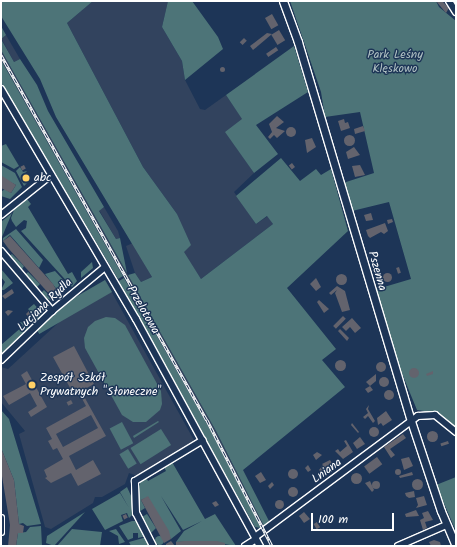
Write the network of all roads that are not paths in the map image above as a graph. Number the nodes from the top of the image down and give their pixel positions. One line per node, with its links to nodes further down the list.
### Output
1 (283, 1): 11 (street, Pszenna)
2 (449, 1): 3 (street)
3 (456, 12)
4 (1, 89): 5 (street, Przelotowa)
5 (51, 175): 6 (street); 8 (street, Przelotowa)
6 (1, 215)
7 (1, 251): 9 (street)
8 (105, 267): 9 (street, Lucjana Rydla); 13 (street, Przelotowa)
9 (52, 310): 10 (street, Lucjana Rydla)
10 (1, 360)
11 (412, 421): 12 (street, Lniana); 15 (street, Pszenna); 17 (street, Lniana)
12 (456, 432)
13 (203, 440): 17 (street, Przelotowa); 18 (street)
14 (1, 518): 16 (street)
15 (446, 525): 21 (street); 22 (street, Pszenna)
16 (1, 532)
17 (256, 538): 19 (street, Lniana); 20 (street, Przelotowa)
18 (153, 546)
19 (245, 546)
20 (260, 546)
21 (398, 546)
22 (456, 546)

